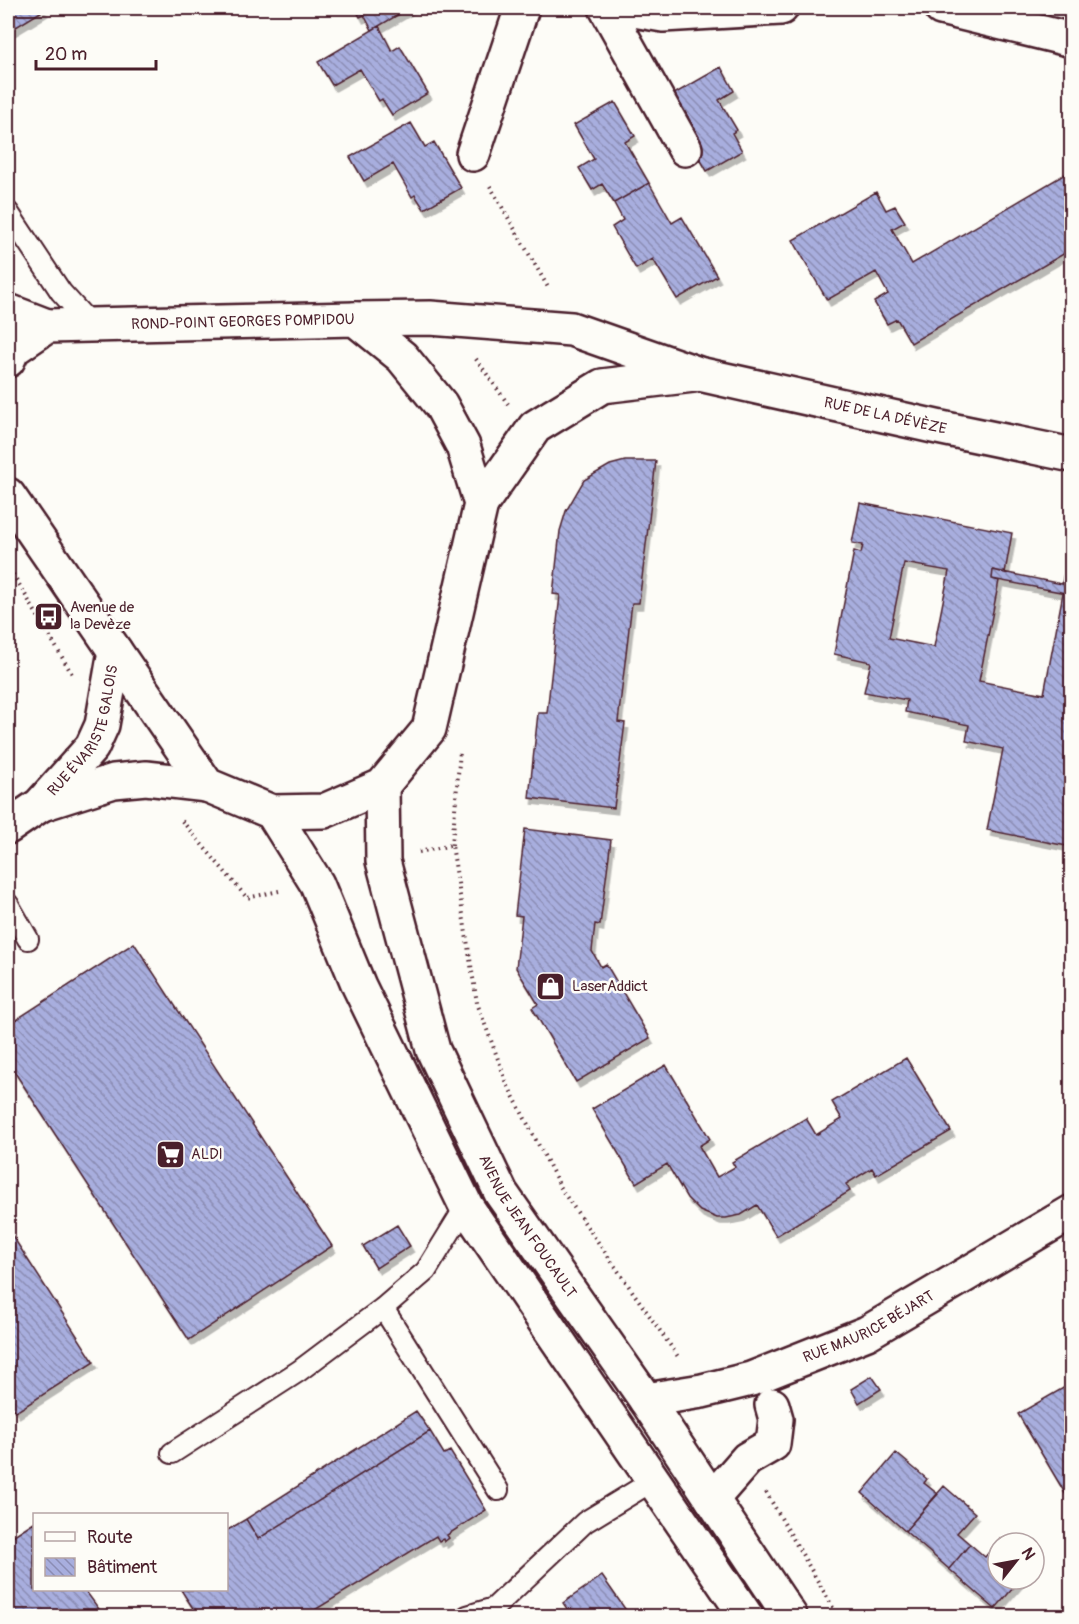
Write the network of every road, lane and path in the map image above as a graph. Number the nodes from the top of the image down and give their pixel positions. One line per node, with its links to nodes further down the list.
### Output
1 (522, 8): 8 (main road)
2 (606, 8): 7 (main road)
3 (622, 8): 4 (main road)
4 (781, 8)
5 (941, 8): 6 (main road)
6 (1071, 40)
7 (685, 149)
8 (473, 154): 15 (path)
9 (8, 212): 13 (lane)
10 (8, 311): 14 (main road)
11 (355, 320): 12 (main road, RUE DE LA DÉVÈZE); 13 (main road, ROND-POINT GEORGES POMPIDOU); 21 (main road, ROND-POINT GEORGES POMPIDOU)
12 (458, 320): 15 (main road, RUE DE LA DÉVÈZE); 18 (path)
13 (91, 325): 14 (main road, ROND-POINT GEORGES POMPIDOU)
14 (47, 326): 16 (main road)
15 (571, 328): 17 (main road, RUE DE LA DÉVÈZE)
16 (8, 360)
17 (699, 374): 18 (main road, RUE DE LA DÉVÈZE); 19 (main road, RUE DE LA DÉVÈZE)
18 (530, 434): 21 (main road, RUE DE LA DÉVÈZE)
19 (1071, 455)
20 (8, 496): 22 (main road)
21 (481, 504): 25 (main road)
22 (115, 651): 24 (main road); 26 (main road, RUE ÉVARISTE GALOIS)
23 (462, 741): 29 (path)
24 (207, 785): 26 (main road, RUE ÉVARISTE GALOIS); 27 (main road)
25 (382, 786): 27 (main road); 30 (main road, AVENUE JEAN FOUCAULT)
26 (40, 805): 28 (main road, RUE ÉVARISTE GALOIS)
27 (272, 812): 33 (main road)
28 (8, 827)
29 (452, 845): 30 (path); 36 (path)
30 (383, 861): 37 (main road, AVENUE JEAN FOUCAULT)
31 (8, 904): 32 (lane)
32 (28, 939)
33 (466, 1206): 35 (lane); 41 (main road)
34 (1071, 1212): 36 (main road, RUE MAURICE BÉJART)
35 (383, 1308): 39 (lane); 42 (lane)
36 (702, 1391): 37 (main road, RUE MAURICE BÉJART)
37 (646, 1400): 43 (main road, AVENUE JEAN FOUCAULT)
38 (772, 1406): 40 (main road)
39 (172, 1453)
40 (747, 1459): 43 (main road); 47 (path)
41 (654, 1480): 44 (lane); 45 (main road)
42 (498, 1491)
43 (712, 1499): 46 (main road, AVENUE JEAN FOUCAULT)
44 (467, 1617)
45 (746, 1617)
46 (790, 1617)
47 (837, 1617)

